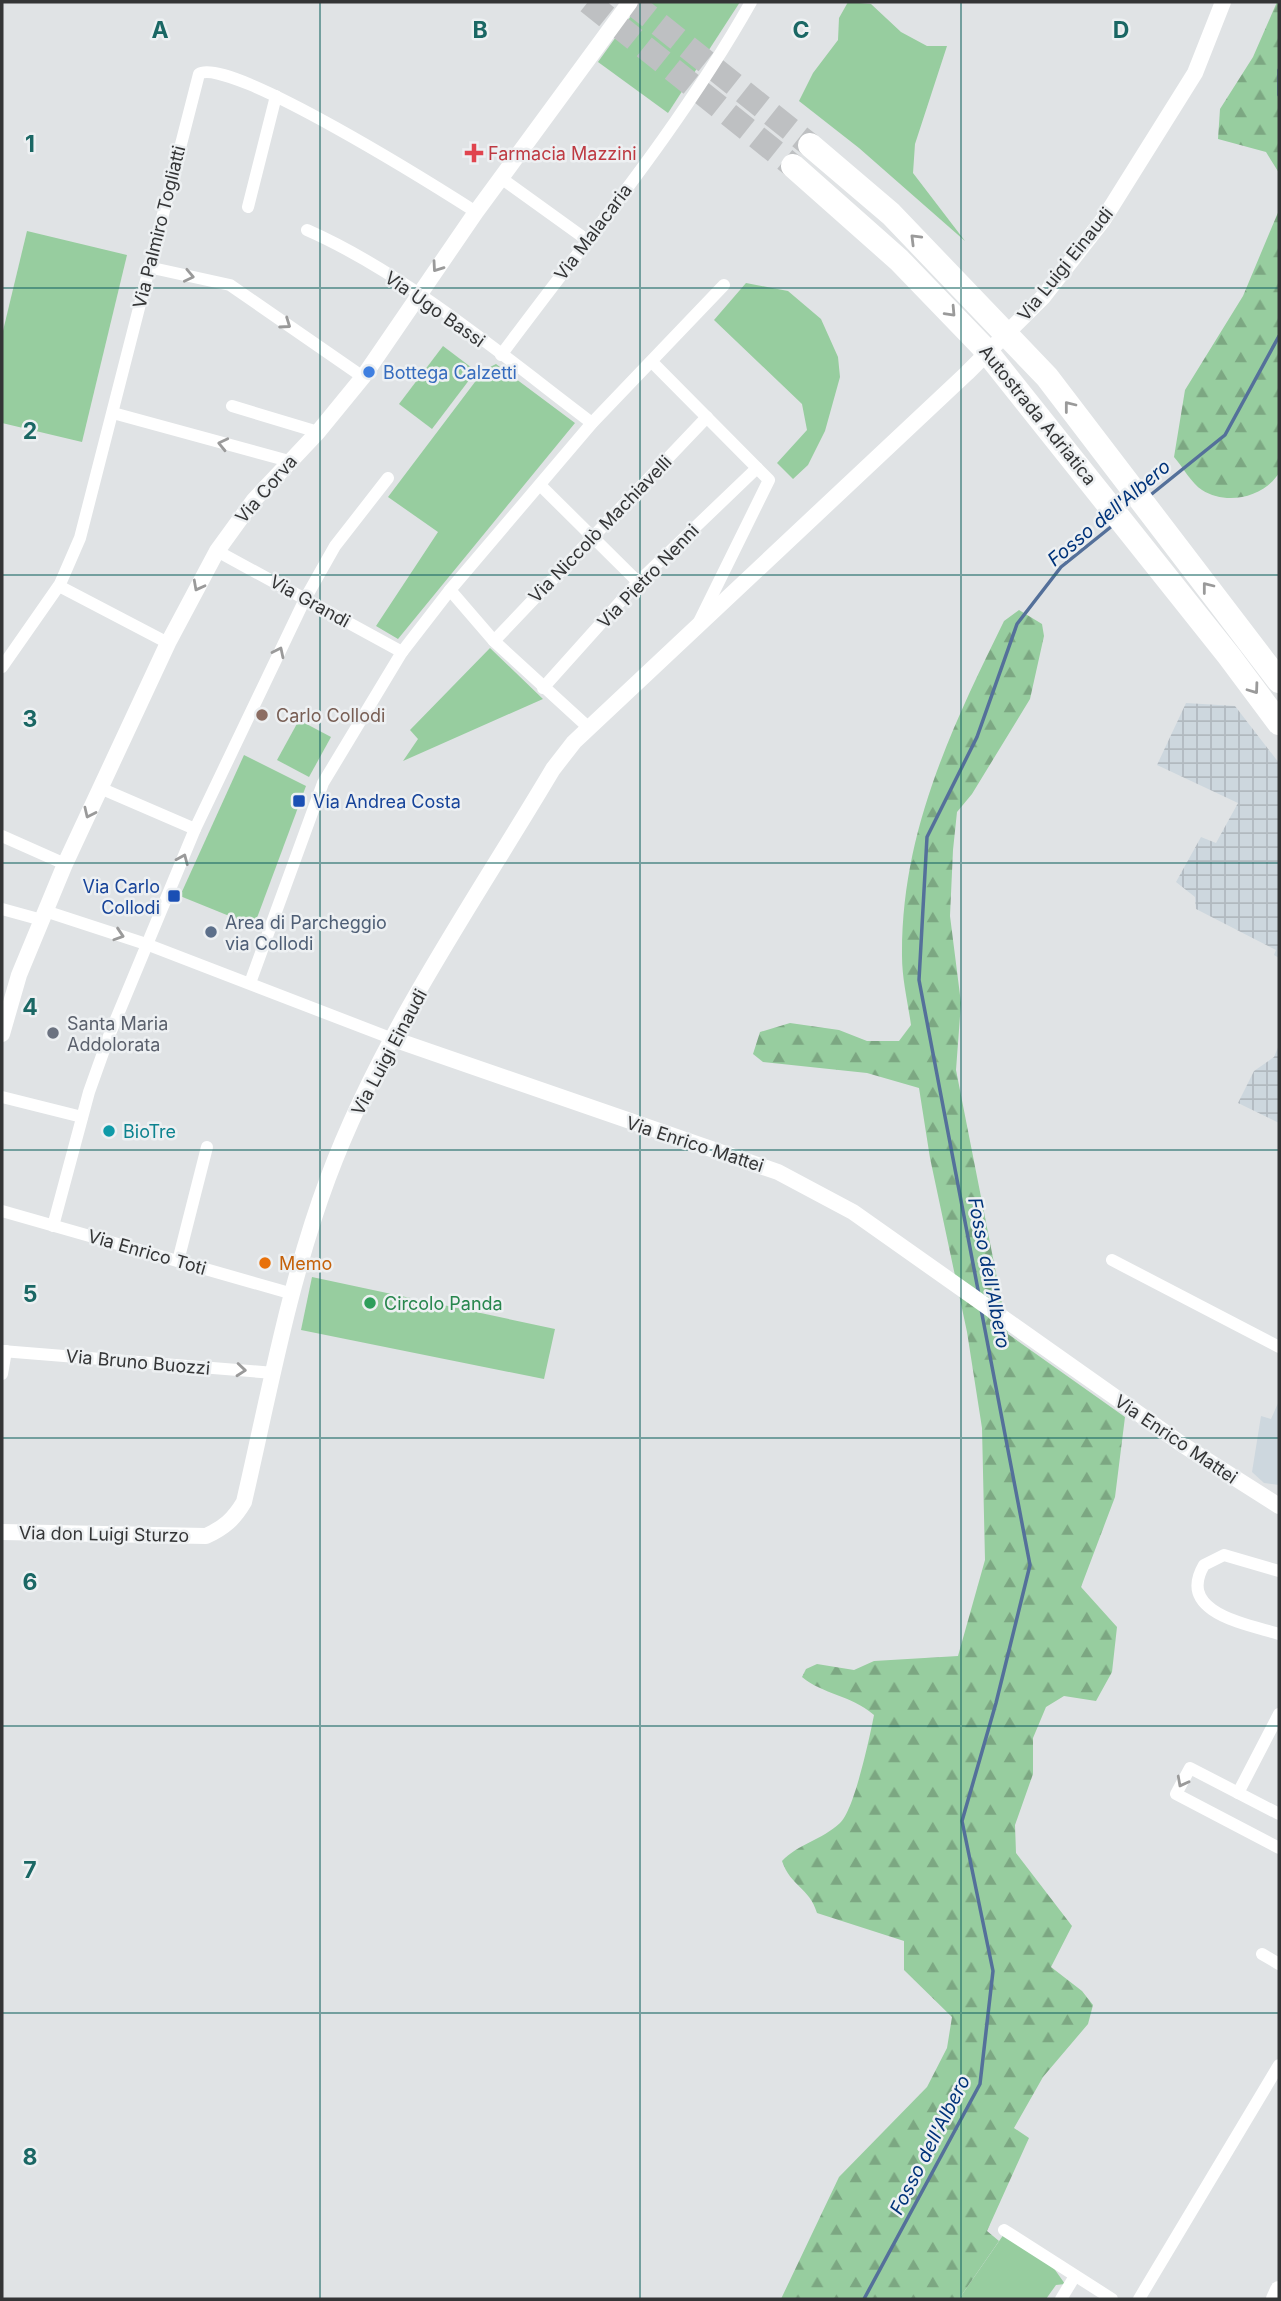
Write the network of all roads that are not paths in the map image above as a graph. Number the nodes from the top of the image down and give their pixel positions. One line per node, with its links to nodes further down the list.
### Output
1 (629, 2): 7 (street, Via Corva)
2 (751, 2): 11 (street, Via Malacaria)
3 (1223, 2): 33 (street, Via Luigi Einaudi)
4 (276, 96): 8 (street); 9 (street, Via Palmiro Togliatti); 12 (street, Via Palmiro Togliatti)
5 (810, 145): 36 (highway, Autostrada Adriatica, one-way to 5)
6 (793, 166): 36 (highway, Autostrada Adriatica, one-way to 36)
7 (500, 178): 9 (street, Via Corva); 11 (street)
8 (248, 207)
9 (476, 212): 14 (street, Via Corva, one-way to 14)
10 (307, 230): 14 (street, Via Ugo Bassi)
11 (587, 240): 15 (street, Via Malacaria)
12 (148, 267): 17 (street, one-way to 17); 19 (street, Via Palmiro Togliatti)
13 (724, 285): 16 (street)
14 (418, 294): 15 (street, Via Ugo Bassi); 17 (street, Via Corva)
15 (501, 355): 21 (street, Via Ugo Bassi)
16 (652, 362): 20 (street); 21 (street)
17 (363, 377): 22 (street, Via Corva)
18 (232, 406): 22 (street)
19 (113, 413): 23 (street, one-way to 19); 30 (street, Via Palmiro Togliatti)
20 (706, 417): 24 (street); 27 (street, Via Niccolò Machiavelli)
21 (592, 423): 26 (street)
22 (318, 432): 23 (street, Via Corva)
23 (289, 461): 28 (street, Via Corva)
24 (757, 468): 29 (street, Via Pietro Nenni); 33 (street, Via Luigi Einaudi)
25 (388, 478): 32 (street)
26 (540, 485): 27 (street); 31 (street)
27 (592, 536): 29 (street); 34 (street, Via Niccolò Machiavelli)
28 (217, 551): 32 (street, Via Grandi); 35 (street, Via Corva, one-way to 35)
29 (638, 582): 40 (street, Via Pietro Nenni)
30 (59, 586): 35 (street); 38 (street, Via Palmiro Togliatti)
31 (450, 590): 34 (street); 37 (street)
32 (305, 598): 37 (street, Via Grandi); 44 (street, one-way to 32)
33 (696, 627): 42 (street, Via Luigi Einaudi)
34 (494, 640): 40 (street)
35 (168, 643): 43 (street, Via Corva)
36 (1239, 648): 39 (highway, Autostrada Adriatica); 41 (highway, Autostrada Adriatica, one-way to 41)
37 (402, 653): 50 (street)
38 (2, 667)
39 (1279, 681)
40 (542, 688): 42 (street)
41 (1279, 723)
42 (589, 728): 54 (street, Via Luigi Einaudi)
43 (100, 788): 44 (street); 46 (street, Via Corva, one-way to 46)
44 (195, 829): 49 (street, one-way to 44)
45 (2, 836): 46 (street)
46 (65, 863): 48 (street, Via Corva)
47 (2, 909): 48 (street, Via Enrico Mattei)
48 (44, 916): 49 (street, Via Enrico Mattei, one-way to 49); 51 (street, Via Corva)
49 (146, 944): 50 (street, Via Enrico Mattei); 56 (street)
50 (250, 983): 54 (street, Via Enrico Mattei)
51 (8, 988): 52 (street, Via Corva)
52 (4, 1014): 53 (street, Via Corva)
53 (2, 1034)
54 (393, 1039): 62 (street, Via Luigi Einaudi); 67 (street, Via Enrico Mattei)
55 (2, 1097): 56 (street)
56 (82, 1117): 59 (street)
57 (207, 1147): 61 (street)
58 (2, 1211): 59 (street, Via Enrico Toti)
59 (53, 1226): 61 (street, Via Enrico Toti)
60 (1112, 1260): 63 (street)
61 (178, 1261): 62 (street, Via Enrico Toti)
62 (293, 1294): 65 (street, Via Luigi Einaudi)
63 (1279, 1347)
64 (4, 1351): 65 (street, Via Bruno Buozzi, one-way to 65); 66 (street)
65 (274, 1373): 69 (street, Via Luigi Einaudi)
66 (2, 1374)
67 (1279, 1506)
68 (2, 1532): 69 (street, Via don Luigi Sturzo)
69 (206, 1536)
70 (1279, 1572): 71 (street)
71 (1279, 1634)
72 (1279, 1714): 73 (street)
73 (1238, 1793): 74 (street); 75 (street, one-way to 75)
74 (1279, 1814)
75 (1279, 1848)
76 (1262, 1954): 77 (street)
77 (1279, 1964)
78 (1279, 2065): 84 (street)
79 (1004, 2230): 80 (street)
80 (1075, 2276): 82 (street); 83 (street)
81 (1279, 2290): 85 (main road)
82 (1061, 2299)
83 (1112, 2299)
84 (1139, 2299)
85 (1275, 2299)

